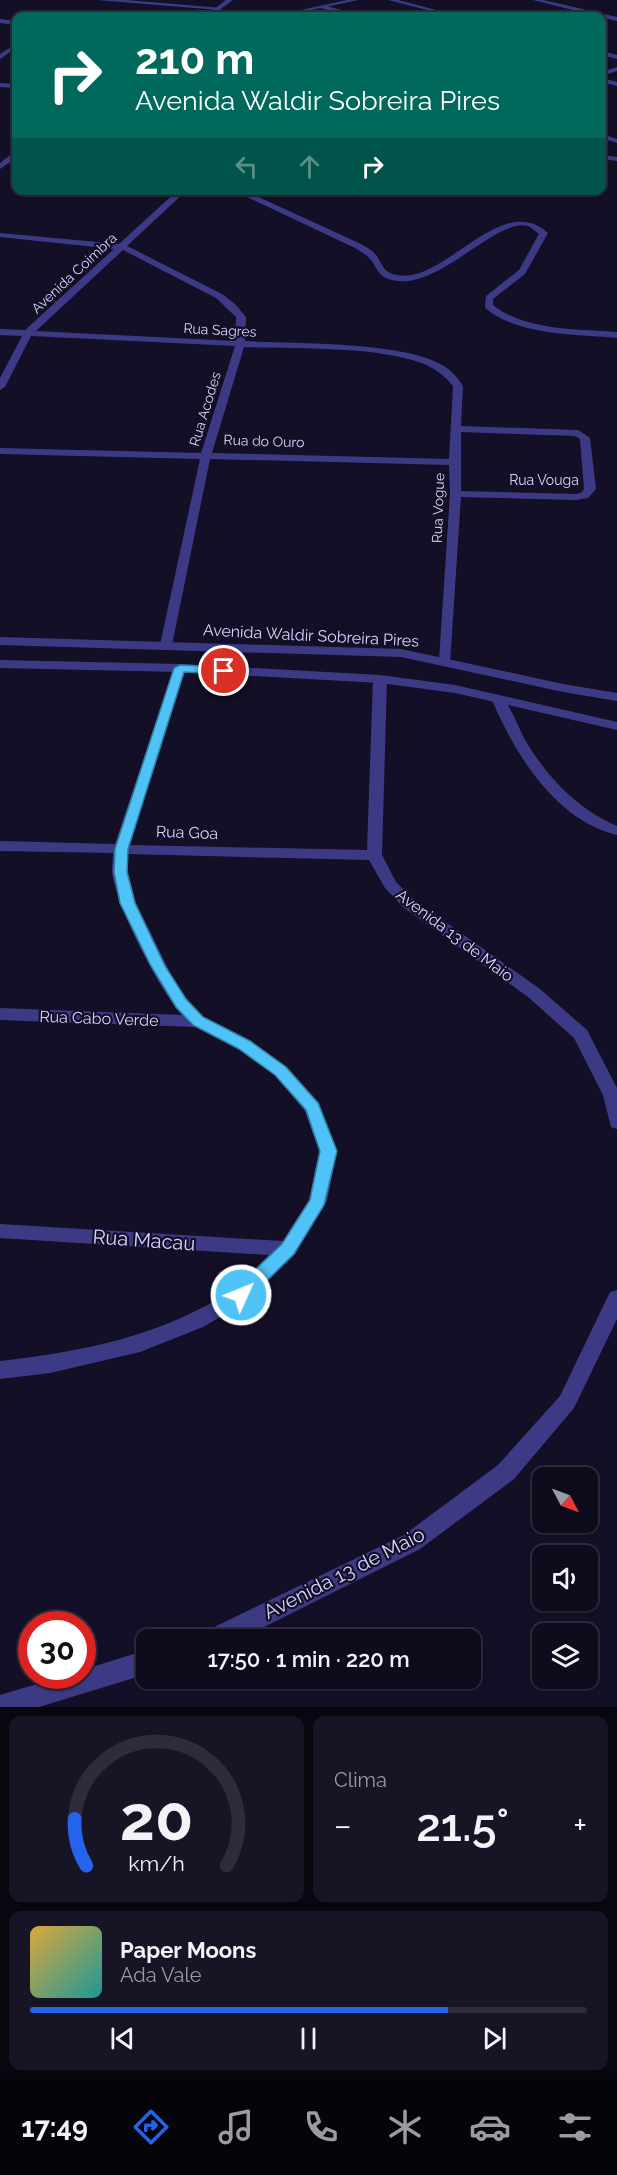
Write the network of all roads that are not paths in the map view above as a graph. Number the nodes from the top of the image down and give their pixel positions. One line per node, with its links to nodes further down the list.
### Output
1 (100, 0): 7 (street)
2 (230, 0): 7 (street)
3 (355, 0): 6 (street)
4 (391, 0): 11 (street)
5 (536, 0): 12 (street)
6 (322, 7): 9 (street); 10 (street)
7 (219, 8): 8 (street)
8 (214, 12)
9 (297, 12)
10 (343, 12)
11 (440, 12)
12 (587, 12)
13 (4, 161): 14 (street)
14 (0, 167)
15 (178, 195): 18 (street, Avenida Coimbra)
16 (247, 195): 21 (street)
17 (0, 235): 18 (street)
18 (123, 247): 20 (street, Avenida Coimbra); 22 (street, Rua Acodes)
19 (0, 332): 20 (street, Rua Sagres)
20 (28, 333): 22 (street, Rua Sagres); 24 (street, Avenida Coimbra)
21 (617, 335)
22 (240, 345): 23 (street, Rua Sagres); 27 (street, Rua Acodes)
23 (436, 366): 25 (street, Rua Vogue)
24 (0, 387)
25 (457, 429): 28 (street, Rua Vogue); 29 (street, Rua Vouga)
26 (0, 451): 27 (street, Rua do Ouro)
27 (206, 455): 28 (street, Rua do Ouro); 31 (street, Rua Acodes)
28 (454, 462): 29 (street, Rua Vogue)
29 (456, 494): 32 (street, Rua Vogue)
30 (0, 641): 31 (street, Avenida Waldir Sobreira Pires)
31 (166, 645): 32 (street, Avenida Waldir Sobreira Pires)
32 (445, 660): 36 (street, Avenida Waldir Sobreira Pires)
33 (0, 664): 34 (street)
34 (180, 668): 35 (street); 41 (street)
35 (380, 679): 37 (street); 42 (street)
36 (617, 697)
37 (499, 700): 38 (street); 39 (street)
38 (617, 726)
39 (617, 831)
40 (0, 846): 41 (street, Rua Goa)
41 (121, 849): 42 (street, Rua Goa); 44 (street)
42 (374, 855): 45 (street, Avenida 13 de Maio)
43 (0, 1014): 44 (street, Rua Cabo Verde)
44 (198, 1021): 47 (street)
45 (617, 1122)
46 (0, 1232): 47 (street, Rua Macau)
47 (288, 1249): 49 (street)
48 (617, 1298): 50 (street, Avenida 13 de Maio)
49 (0, 1370)
50 (234, 1629)
51 (136, 1665): 52 (street)
52 (0, 1707)

